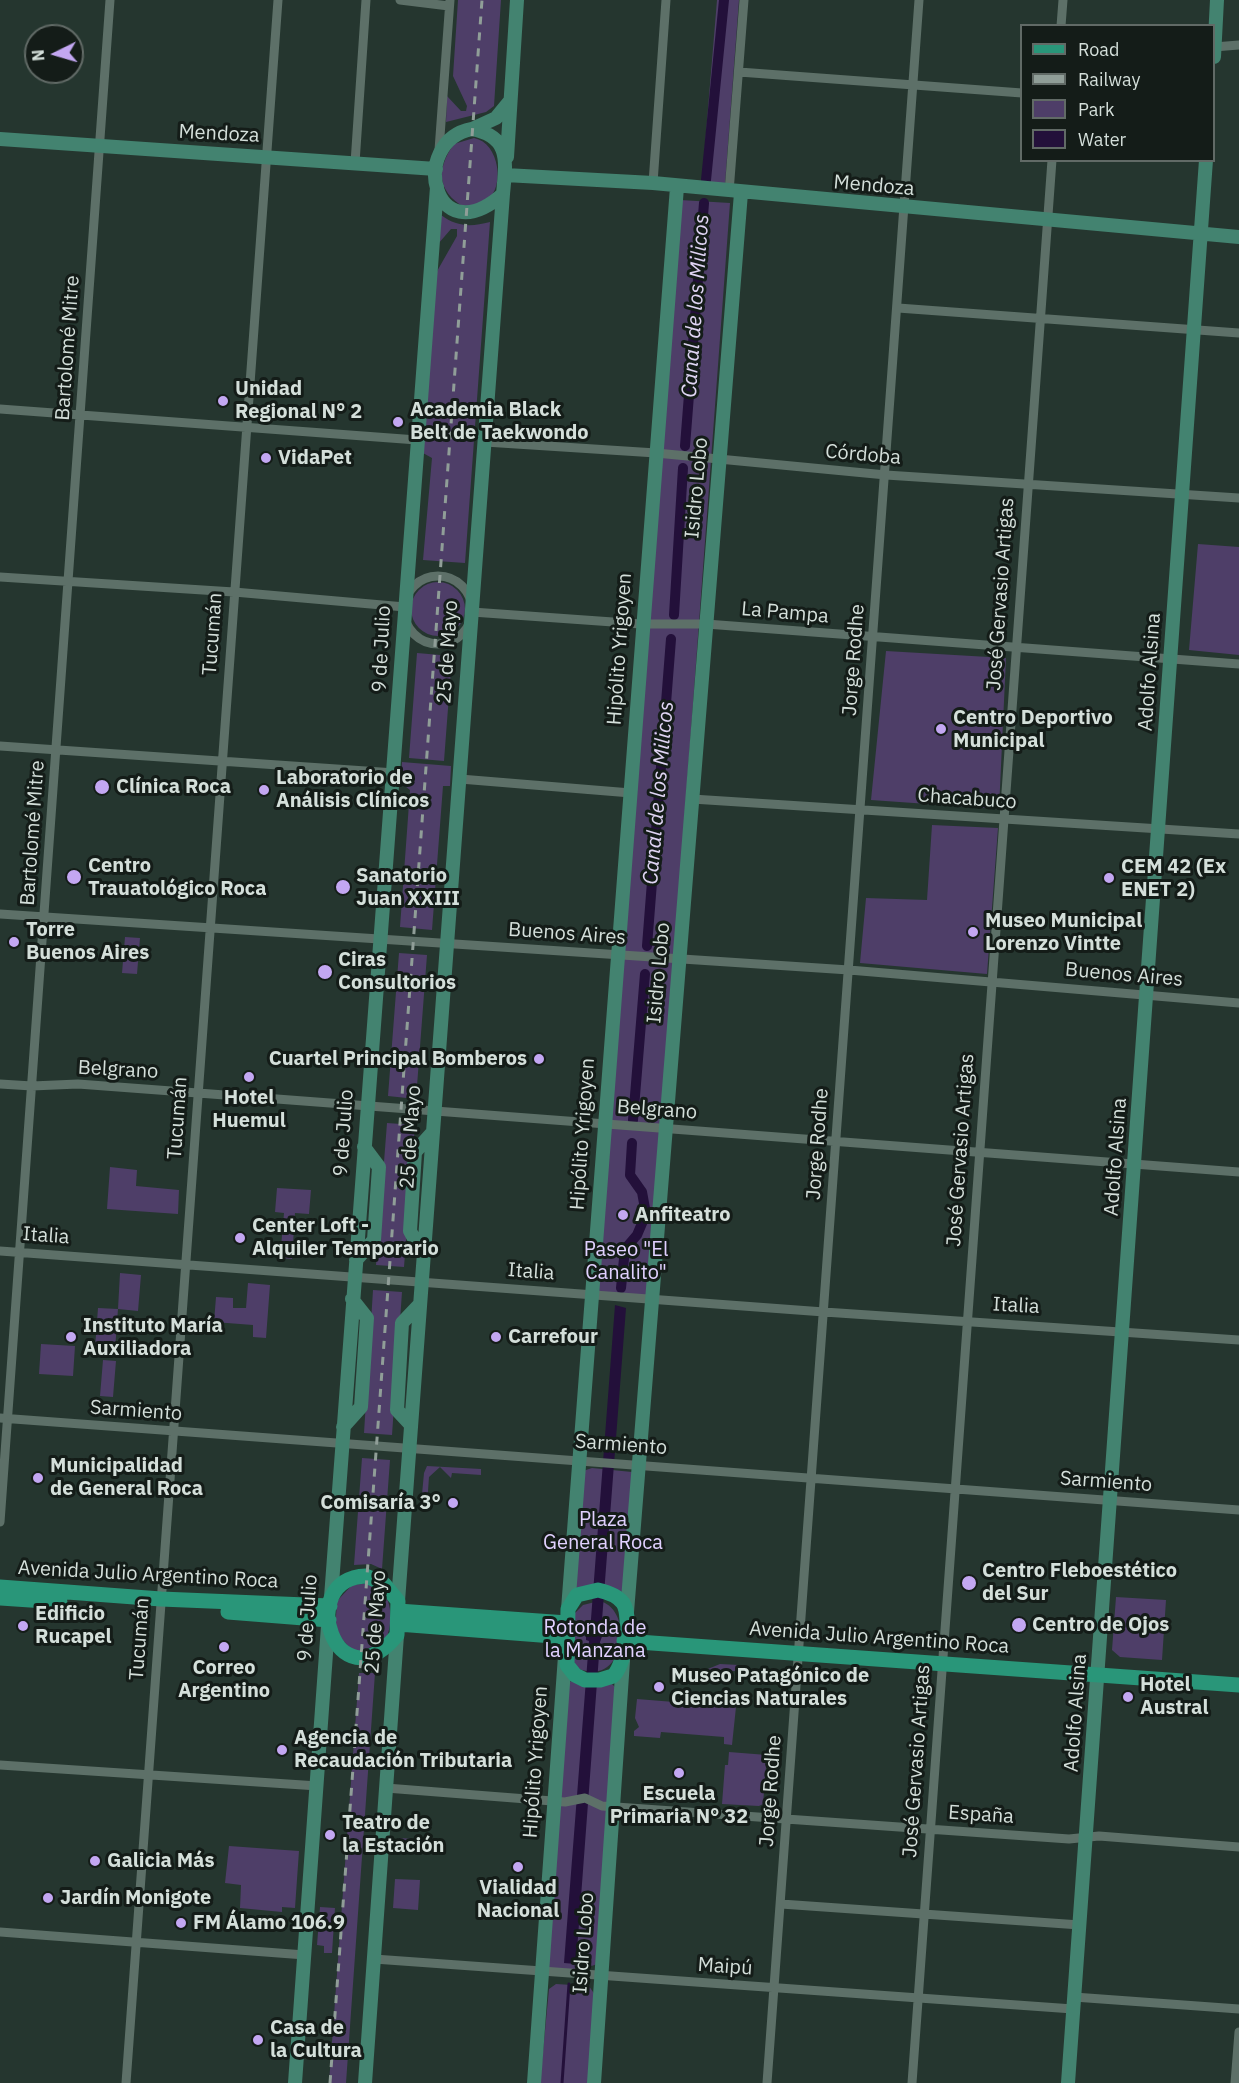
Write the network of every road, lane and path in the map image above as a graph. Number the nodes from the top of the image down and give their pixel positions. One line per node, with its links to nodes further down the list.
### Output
1 (110, 0): 22 (street, Bartolomé Mitre)
2 (278, 0): 24 (street, Tucumán)
3 (366, 0): 28 (street)
4 (400, 0): 11 (street)
5 (517, 0): 19 (main road)
6 (666, 0): 31 (street)
7 (744, 0): 16 (street)
8 (919, 0): 17 (street, Jorge Rodhe)
9 (1063, 0): 12 (street)
10 (1217, 0): 13 (main road)
11 (449, 3): 23 (street)
12 (1061, 24)
13 (1215, 31)
14 (1239, 45): 15 (street)
15 (1215, 47)
16 (739, 72): 17 (street); 34 (street)
17 (913, 85): 18 (street); 36 (street, Jorge Rodhe)
18 (1020, 93)
19 (510, 101): 20 (main road); 25 (main road)
20 (472, 129): 23 (main road); 25 (main road)
21 (0, 139): 22 (main road, Mendoza)
22 (100, 146): 24 (main road, Mendoza); 45 (street, Bartolomé Mitre)
23 (439, 150): 29 (main road)
24 (266, 156): 28 (main road, Mendoza); 46 (street, Tucumán)
25 (507, 159): 30 (main road)
26 (1052, 162): 37 (street, José Gervasio Artigas)
27 (1206, 162): 38 (main road, Adolfo Alsina)
28 (355, 163): 29 (main road, Mendoza)
29 (436, 169): 32 (main road)
30 (505, 175): 31 (main road, Mendoza); 35 (main road)
31 (653, 183): 33 (main road, Mendoza)
32 (437, 187): 35 (main road); 47 (main road, 9 de Julio)
33 (677, 187): 34 (main road, Mendoza); 49 (main road, Hipólito Yrigoyen)
34 (735, 192): 36 (main road, Mendoza); 50 (main road, Isidro Lobo)
35 (503, 194): 48 (main road, 25 de Mayo)
36 (905, 208): 37 (main road, Mendoza); 40 (street, Jorge Rodhe)
37 (1047, 220): 38 (main road, Mendoza); 41 (street, José Gervasio Artigas)
38 (1202, 233): 39 (main road, Mendoza); 42 (main road, Adolfo Alsina)
39 (1239, 237)
40 (898, 308): 41 (street); 51 (street, Jorge Rodhe)
41 (1039, 318): 42 (street); 52 (street, José Gervasio Artigas)
42 (1194, 330): 43 (street); 53 (main road, Adolfo Alsina)
43 (1239, 333)
44 (0, 409): 45 (street)
45 (81, 415): 46 (street); 56 (street, Bartolomé Mitre)
46 (246, 427): 47 (street); 57 (street, Tucumán)
47 (417, 440): 58 (main road, 9 de Julio)
48 (485, 442): 49 (street, Córdoba); 59 (main road, 25 de Mayo)
49 (656, 453): 50 (street, Córdoba); 60 (main road, Hipólito Yrigoyen)
50 (719, 460): 51 (street, Córdoba); 61 (main road, Isidro Lobo)
51 (886, 475): 52 (street, Córdoba); 62 (street, Jorge Rodhe)
52 (1027, 484): 53 (street, Córdoba); 63 (street, José Gervasio Artigas)
53 (1183, 493): 54 (street, Córdoba); 64 (main road, Adolfo Alsina)
54 (1239, 498)
55 (0, 577): 56 (street)
56 (69, 581): 57 (street); 67 (street, Bartolomé Mitre)
57 (234, 592): 58 (street); 68 (street, Tucumán)
58 (405, 607): 59 (street); 59 (street); 69 (main road, 9 de Julio)
59 (472, 612): 60 (street, La Pampa); 70 (main road, 25 de Mayo)
60 (641, 624): 61 (street, La Pampa); 71 (main road, Hipólito Yrigoyen)
61 (706, 624): 62 (street, La Pampa); 72 (main road, Isidro Lobo)
62 (874, 638): 63 (street, La Pampa); 73 (street, Jorge Rodhe)
63 (1016, 648): 64 (street, La Pampa); 74 (street, José Gervasio Artigas)
64 (1171, 658): 65 (street, La Pampa); 75 (main road, Adolfo Alsina)
65 (1239, 664)
66 (0, 746): 67 (street)
67 (57, 750): 68 (street); 78 (street, Bartolomé Mitre)
68 (222, 761): 69 (street); 79 (street, Tucumán)
69 (395, 773): 80 (main road, 9 de Julio)
70 (460, 779): 71 (street); 81 (main road, 25 de Mayo)
71 (631, 793): 82 (main road, Hipólito Yrigoyen)
72 (692, 800): 73 (street, Chacabuco); 83 (main road, Isidro Lobo)
73 (861, 810): 74 (street, Chacabuco); 84 (street, Jorge Rodhe)
74 (1003, 819): 75 (street, Chacabuco); 85 (street, José Gervasio Artigas)
75 (1159, 829): 76 (street, Chacabuco); 86 (main road, Adolfo Alsina)
76 (1239, 834)
77 (0, 914): 78 (street, Buenos Aires)
78 (45, 917): 79 (street, Buenos Aires); 89 (street, Bartolomé Mitre)
79 (210, 927): 80 (street, Buenos Aires); 90 (street, Tucumán)
80 (380, 939): 81 (street, Buenos Aires); 91 (main road, 9 de Julio)
81 (448, 944): 82 (street, Buenos Aires); 92 (main road, 25 de Mayo)
82 (618, 955): 83 (street, Buenos Aires); 93 (main road, Hipólito Yrigoyen)
83 (679, 959): 84 (street, Buenos Aires); 94 (main road, Isidro Lobo)
84 (849, 970): 85 (street, Buenos Aires); 95 (street, Jorge Rodhe)
85 (992, 981): 86 (street, Buenos Aires); 96 (street, José Gervasio Artigas)
86 (1147, 995): 87 (street, Buenos Aires); 97 (main road, Adolfo Alsina)
87 (1239, 1003)
88 (0, 1084): 89 (street, Belgrano)
89 (32, 1086): 90 (street, Belgrano); 100 (street, Bartolomé Mitre)
90 (198, 1093): 91 (street, Belgrano); 101 (street, Tucumán)
91 (366, 1107): 92 (street, Belgrano); 102 (main road, 9 de Julio)
92 (434, 1112): 93 (street, Belgrano); 103 (main road, 25 de Mayo)
93 (605, 1125): 94 (street, Belgrano); 104 (main road, Hipólito Yrigoyen)
94 (666, 1129): 95 (street, Belgrano); 105 (main road, Isidro Lobo)
95 (837, 1142): 96 (street, Belgrano); 106 (street, Jorge Rodhe)
96 (979, 1153): 97 (street, Belgrano); 107 (street, José Gervasio Artigas)
97 (1135, 1164): 98 (street, Belgrano); 108 (main road, Adolfo Alsina)
98 (1239, 1172)
99 (0, 1251): 100 (street, Italia)
100 (21, 1252): 101 (street, Italia); 110 (street, Bartolomé Mitre)
101 (185, 1263): 102 (street, Italia); 111 (street, Tucumán)
102 (354, 1277): 103 (street, Italia); 112 (main road, 9 de Julio)
103 (421, 1282): 104 (street, Italia); 113 (main road, 25 de Mayo)
104 (592, 1295): 105 (street, Italia); 114 (main road, Hipólito Yrigoyen)
105 (652, 1298): 106 (street, Italia); 115 (main road, Isidro Lobo)
106 (824, 1312): 107 (street, Italia); 116 (street, Jorge Rodhe)
107 (967, 1321): 108 (street, Italia); 117 (street, José Gervasio Artigas)
108 (1123, 1331): 109 (street, Italia); 118 (main road, Adolfo Alsina)
109 (1239, 1340)
110 (4, 1418): 111 (street, Sarmiento); 120 (street, Bartolomé Mitre)
111 (173, 1432): 112 (street, Sarmiento); 123 (street, Tucumán)
112 (342, 1443): 113 (street, Sarmiento); 124 (main road, 9 de Julio)
113 (410, 1447): 114 (street, Sarmiento); 126 (main road, 25 de Mayo)
114 (580, 1460): 115 (street, Sarmiento); 127 (main road, Hipólito Yrigoyen)
115 (639, 1464): 116 (street, Sarmiento); 125 (main road, Isidro Lobo)
116 (812, 1478): 117 (street, Sarmiento); 129 (street, Jorge Rodhe)
117 (955, 1488): 118 (street, Sarmiento); 131 (street, José Gervasio Artigas)
118 (1111, 1500): 119 (street, Sarmiento); 133 (main road, Adolfo Alsina)
119 (1239, 1510)
120 (0, 1522)
121 (0, 1587): 123 (main road, Avenida Julio Argentino Roca)
122 (0, 1598): 123 (main road, Avenida Julio Argentino Roca)
123 (160, 1604): 124 (main road, Avenida Julio Argentino Roca); 137 (street, Tucumán)
124 (329, 1612): 126 (main road); 126 (main road); 138 (main road, 9 de Julio)
125 (627, 1612): 127 (main road); 128 (main road)
126 (398, 1618): 127 (main road); 139 (main road, 25 de Mayo)
127 (567, 1623): 130 (main road, Hipólito Yrigoyen)
128 (625, 1637): 129 (main road, Avenida Julio Argentino Roca); 132 (main road)
129 (799, 1649): 131 (main road, Avenida Julio Argentino Roca); 142 (street, Jorge Rodhe)
130 (565, 1656): 132 (main road); 140 (main road, Hipólito Yrigoyen)
131 (943, 1660): 133 (main road, Avenida Julio Argentino Roca); 143 (street, José Gervasio Artigas)
132 (623, 1661): 141 (main road, Isidro Lobo)
133 (1098, 1671): 134 (main road, Avenida Julio Argentino Roca); 135 (main road, Avenida Julio Argentino Roca); 144 (main road, Adolfo Alsina)
134 (1239, 1676)
135 (1239, 1686)
136 (0, 1765): 137 (street)
137 (148, 1773): 138 (street); 150 (street, Tucumán)
138 (318, 1786): 151 (main road, 9 de Julio)
139 (386, 1788): 140 (street); 152 (main road, 25 de Mayo)
140 (554, 1801): 141 (street, España); 153 (main road, Hipólito Yrigoyen)
141 (613, 1807): 142 (street, España); 154 (main road, Isidro Lobo)
142 (787, 1820): 143 (street, España); 146 (street, Jorge Rodhe)
143 (930, 1830): 144 (street, España); 147 (street, José Gervasio Artigas)
144 (1086, 1838): 145 (street, España); 148 (main road, Adolfo Alsina)
145 (1239, 1847)
146 (781, 1904): 147 (street); 155 (street, Jorge Rodhe)
147 (924, 1913): 148 (street); 156 (street, José Gervasio Artigas)
148 (1080, 1925): 157 (main road, Adolfo Alsina)
149 (0, 1932): 150 (street)
150 (136, 1941): 151 (street); 160 (street, Tucumán)
151 (305, 1955): 161 (main road, 9 de Julio)
152 (374, 1959): 153 (street, Maipú); 162 (main road, 25 de Mayo)
153 (542, 1971): 154 (street, Maipú); 163 (main road, Hipólito Yrigoyen)
154 (601, 1976): 155 (street, Maipú); 164 (main road, Isidro Lobo)
155 (774, 1988): 156 (street, Maipú); 165 (street, Jorge Rodhe)
156 (918, 1998): 157 (street, Maipú); 166 (street, José Gervasio Artigas)
157 (1074, 2003): 158 (street, Maipú); 167 (main road, Adolfo Alsina)
158 (1239, 2009)
159 (1239, 2032): 168 (street)
160 (126, 2083)
161 (295, 2083)
162 (365, 2083)
163 (534, 2083)
164 (594, 2083)
165 (767, 2083)
166 (912, 2083)
167 (1068, 2083)
168 (1235, 2083)

